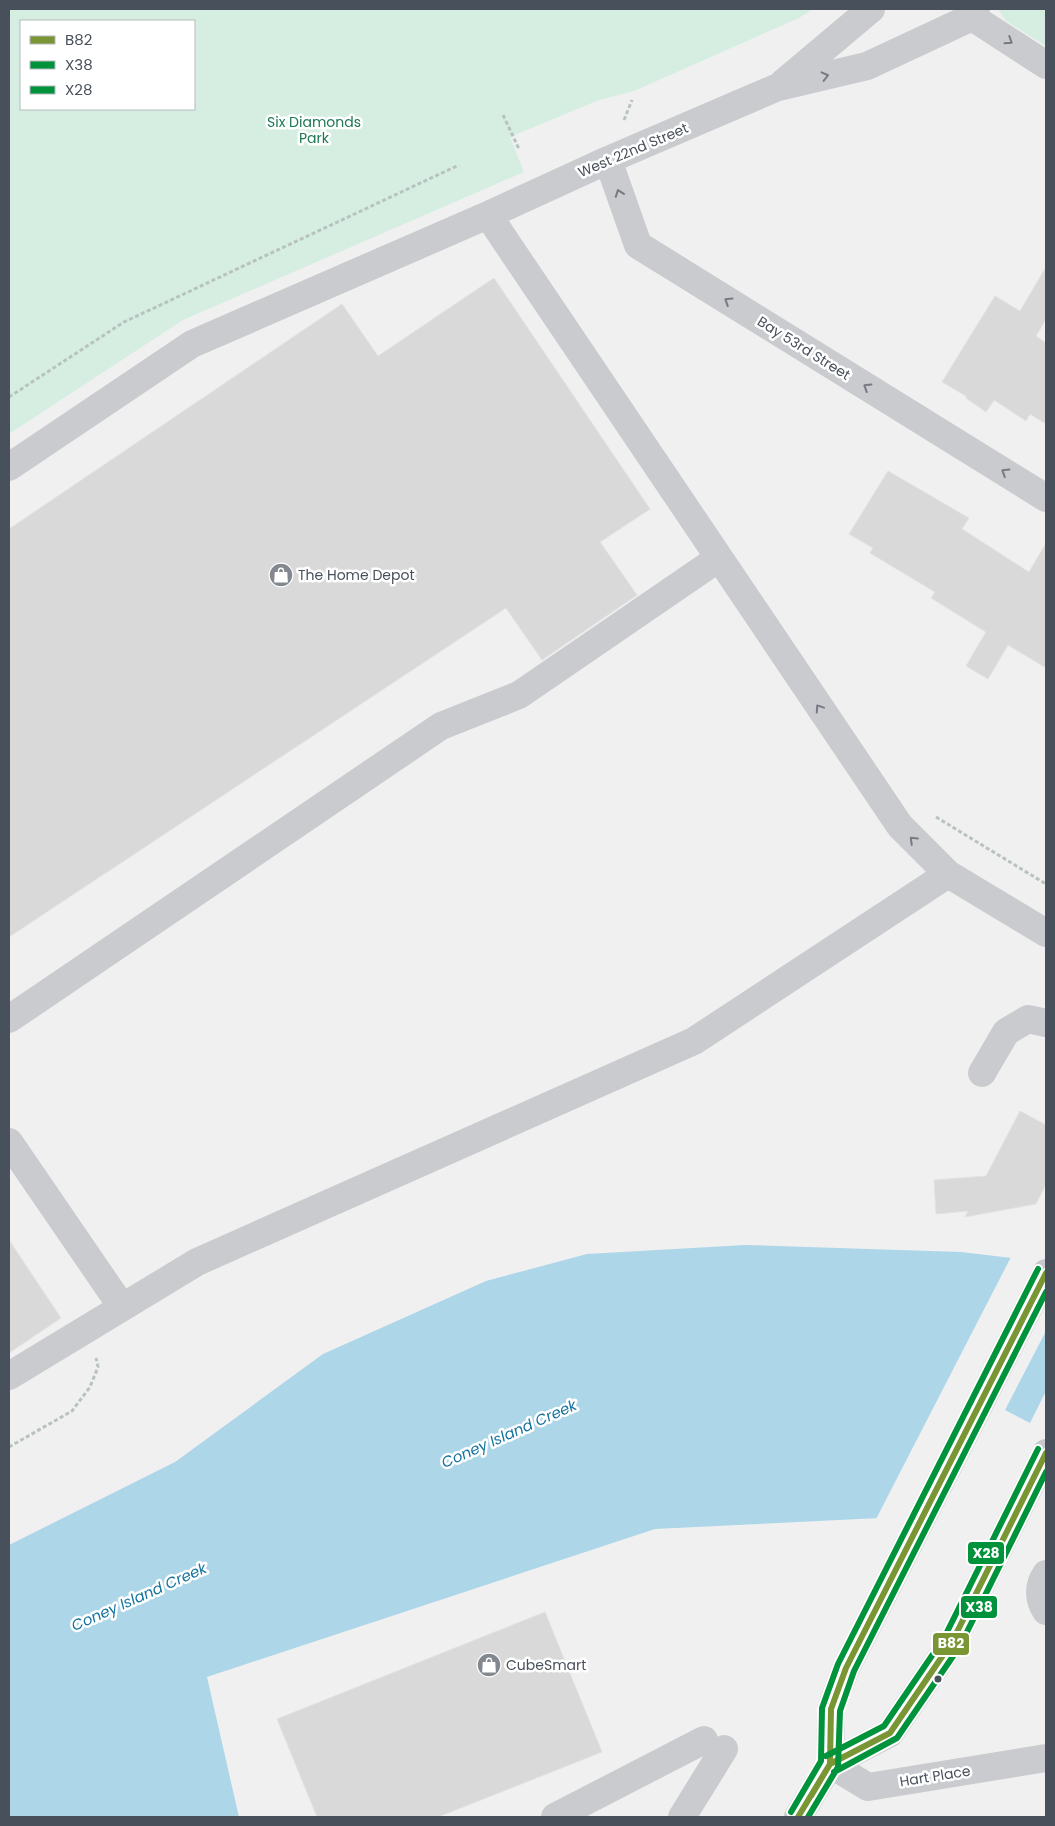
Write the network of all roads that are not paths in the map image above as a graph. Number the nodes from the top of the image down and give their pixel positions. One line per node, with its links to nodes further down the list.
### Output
1 (871, 9): 4 (street, West 22nd Street)
2 (974, 13): 3 (street, one-way to 3); 4 (street, West 22nd Street, one-way to 2)
3 (1046, 65)
4 (778, 87): 5 (street, West 22nd Street)
5 (608, 160): 6 (street, West 22nd Street); 8 (street, Bay 53rd Street, one-way to 5)
6 (488, 215): 7 (street, West 22nd Street); 9 (street)
7 (9, 466)
8 (1046, 498)
9 (719, 558): 10 (street, one-way to 9); 12 (street)
10 (948, 874): 11 (street); 17 (street)
11 (1046, 933)
12 (9, 1019)
13 (1046, 1024): 14 (street)
14 (982, 1073)
15 (9, 1142): 17 (street)
16 (1046, 1273): 23 (main road)
17 (122, 1307): 18 (street)
18 (9, 1376)
19 (1046, 1454): 23 (main road)
20 (1046, 1574): 21 (street)
21 (1046, 1611)
22 (1046, 1758): 23 (street, Hart Place)
23 (830, 1764): 26 (main road)
24 (555, 1817): 25 (street)
25 (682, 1817)
26 (798, 1817)

